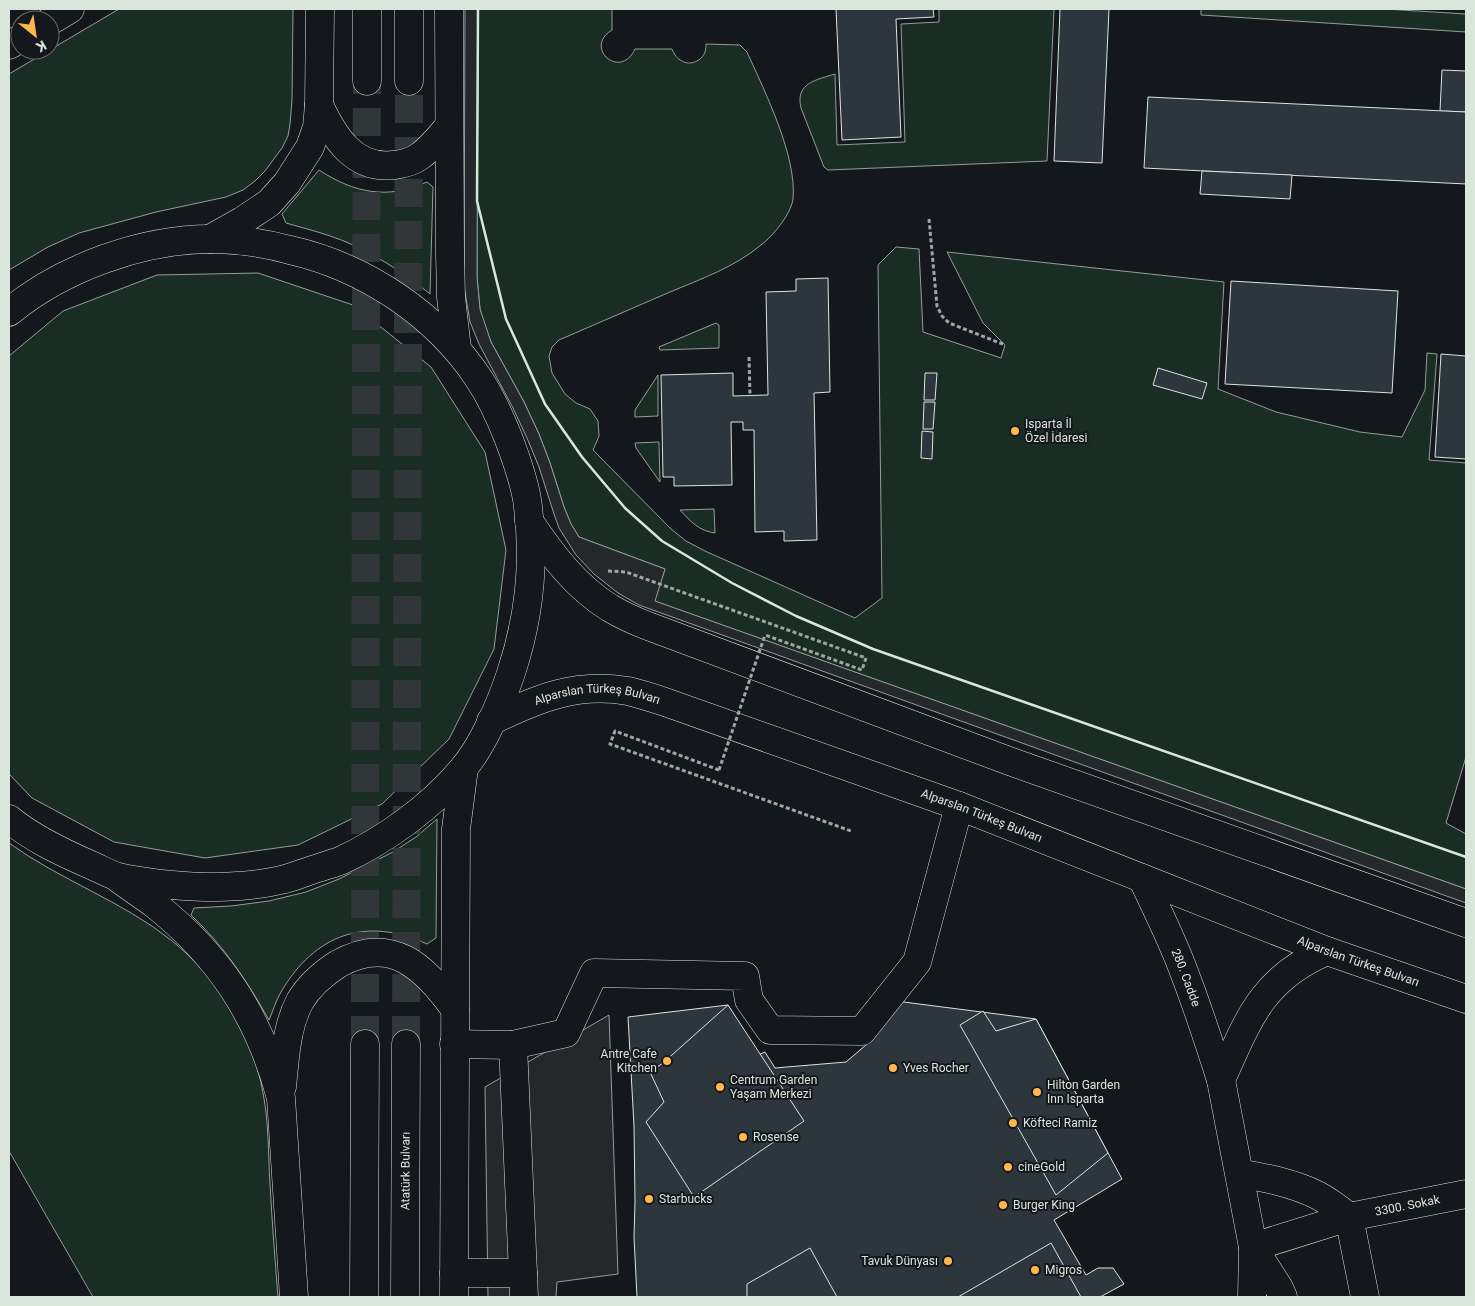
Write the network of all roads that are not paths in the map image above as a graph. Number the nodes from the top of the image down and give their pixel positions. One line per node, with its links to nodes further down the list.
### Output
1 (320, 9): 7 (main road)
2 (367, 9): 5 (main road)
3 (409, 9): 6 (main road)
4 (449, 9): 8 (main road)
5 (367, 81)
6 (409, 81)
7 (319, 105): 8 (main road); 9 (main road)
8 (449, 126): 11 (main road)
9 (210, 239): 10 (main road); 11 (main road)
10 (9, 312)
11 (456, 350): 12 (main road)
12 (529, 521): 13 (main road); 19 (main road)
13 (491, 721): 14 (main road); 15 (main road, Alparslan Türkeş Bulvarı)
14 (464, 768): 17 (main road); 22 (main road)
15 (959, 806): 18 (main road, Alparslan Türkeş Bulvarı); 26 (main road)
16 (9, 819): 17 (main road)
17 (116, 876): 28 (main road)
18 (1142, 878): 20 (main road, Alparslan Türkeş Bulvarı); 27 (main road, 280. Cadde)
19 (1466, 923)
20 (1327, 951): 21 (main road, Alparslan Türkeş Bulvarı); 27 (main road)
21 (1466, 999)
22 (455, 1009): 25 (main road); 28 (main road)
23 (365, 1044): 36 (main road)
24 (406, 1044): 37 (main road, Atatürk Bulvarı)
25 (454, 1044): 26 (main road); 33 (main road)
26 (513, 1045): 34 (main road)
27 (1221, 1080): 29 (main road, 280. Cadde)
28 (281, 1098): 35 (main road)
29 (1239, 1173): 31 (main road); 32 (main road, 280. Cadde)
30 (1466, 1194): 31 (main road, 3300. Sokak)
31 (1349, 1217): 32 (main road, 3300. Sokak); 40 (main road)
32 (1253, 1247): 38 (main road, 280. Cadde); 39 (main road, 280. Cadde)
33 (454, 1285): 34 (main road)
34 (523, 1285)
35 (294, 1297)
36 (364, 1297)
37 (405, 1297)
38 (1252, 1297)
39 (1283, 1297)
40 (1365, 1297)

